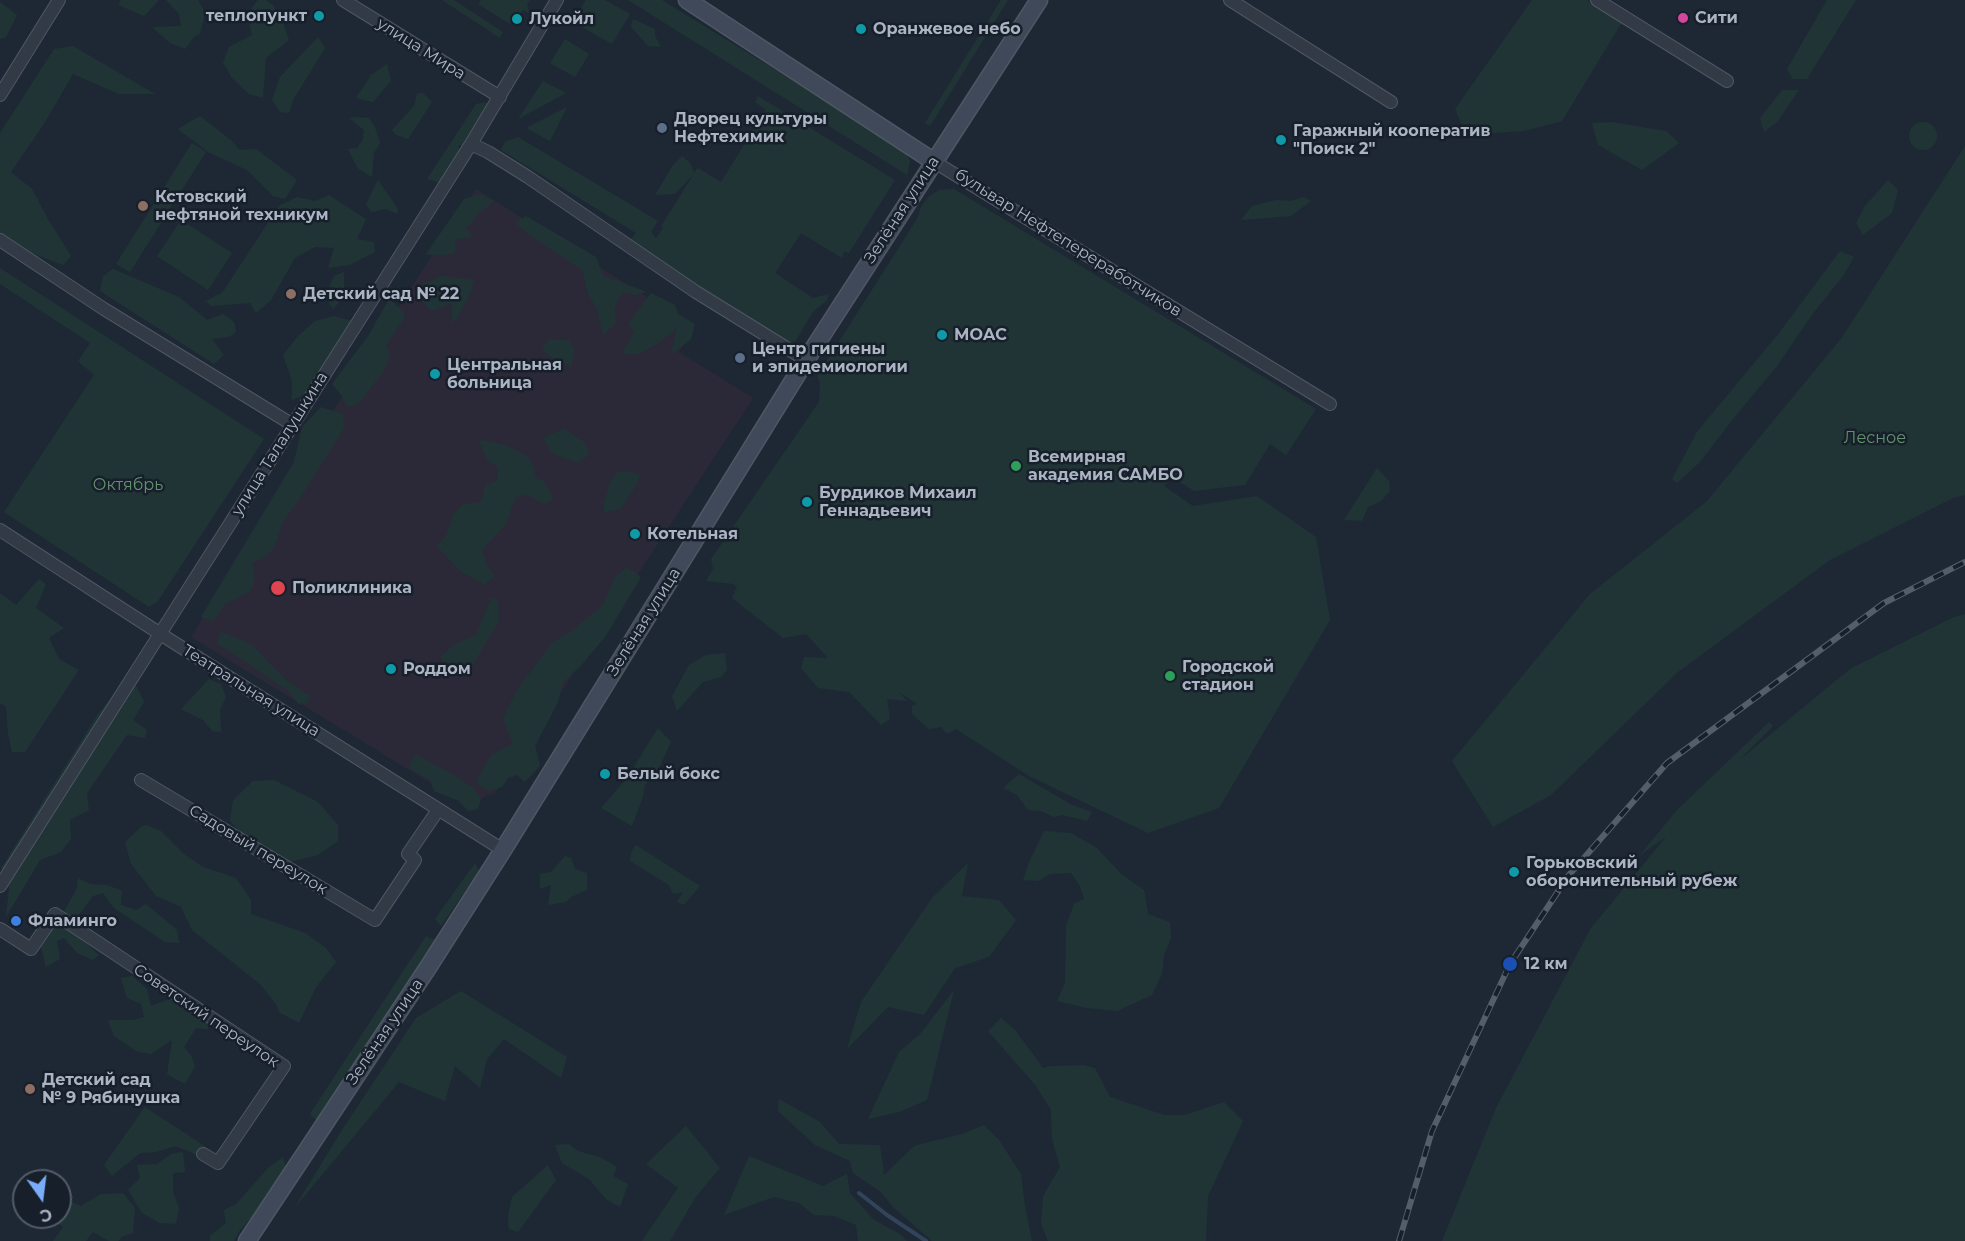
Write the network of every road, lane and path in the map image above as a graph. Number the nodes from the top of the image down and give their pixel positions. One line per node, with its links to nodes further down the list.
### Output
1 (59, 0): 9 (street)
2 (343, 0): 10 (street, улица Мира)
3 (557, 0): 10 (street, улица Талалушкина)
4 (687, 0): 13 (main road, бульвар Нефтепереработчиков)
5 (1039, 0): 13 (main road, Зелёная улица)
6 (1230, 0): 11 (street)
7 (1597, 0): 8 (street)
8 (1727, 81)
9 (0, 95)
10 (500, 97): 12 (street, улица Талалушкина)
11 (1391, 102)
12 (471, 144): 15 (street); 17 (street, улица Талалушкина)
13 (933, 160): 15 (main road, Зелёная улица); 16 (street, бульвар Нефтепереработчиков)
14 (0, 240): 17 (street)
15 (806, 360): 22 (main road, Зелёная улица)
16 (1329, 404)
17 (293, 425): 19 (street, улица Талалушкина)
18 (0, 530): 19 (street, Театральная улица)
19 (160, 633): 21 (street, Театральная улица); 23 (street, улица Талалушкина)
20 (141, 780): 21 (street, Садовый переулок)
21 (438, 810): 22 (street, Театральная улица)
22 (503, 850): 26 (main road, Зелёная улица)
23 (0, 886)
24 (0, 929): 25 (street, Советский переулок)
25 (203, 1154)
26 (247, 1241)

